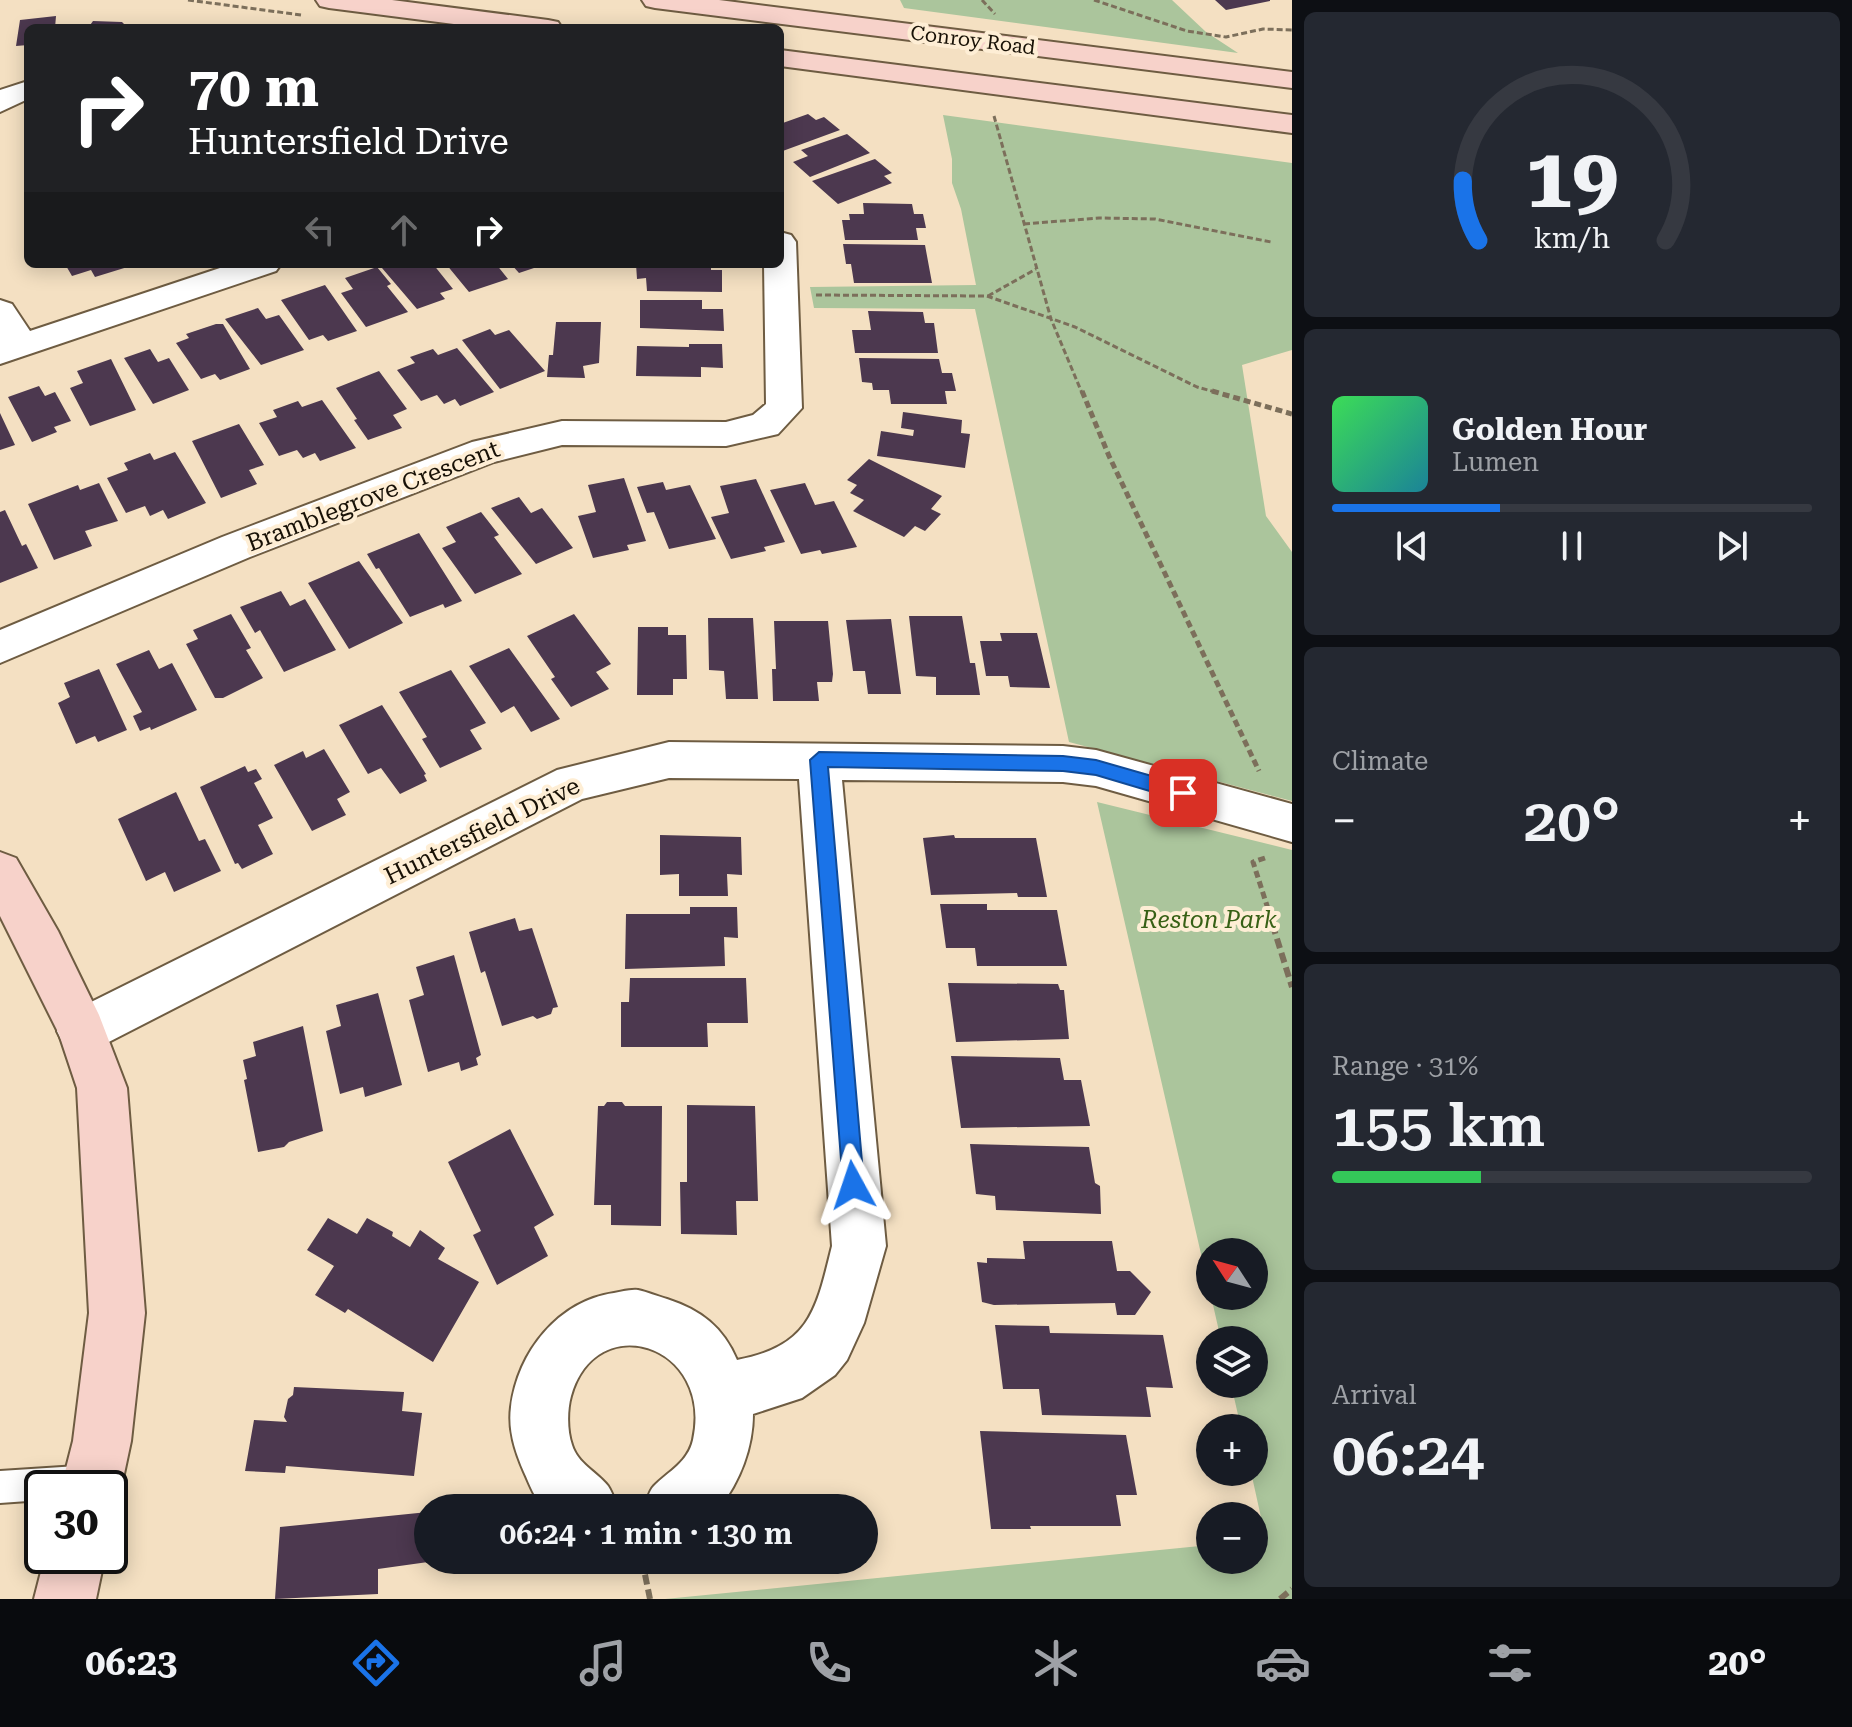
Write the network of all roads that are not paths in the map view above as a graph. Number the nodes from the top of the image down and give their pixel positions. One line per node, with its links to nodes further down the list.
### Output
1 (329, 0): 3 (main road)
2 (655, 0): 5 (main road, Conroy Road)
3 (517, 24)
4 (784, 59): 8 (main road, Conroy Road)
5 (1292, 80)
6 (24, 91): 7 (street)
7 (0, 103)
8 (1292, 124)
9 (253, 268): 12 (street)
10 (781, 268): 13 (street, Bramblegrove Crescent)
11 (0, 311): 12 (street)
12 (11, 349)
13 (0, 647)
14 (819, 760): 15 (street, Huntersfield Drive); 17 (street, Huntersfield Drive); 18 (street)
15 (1292, 823)
16 (0, 872): 17 (main road)
17 (82, 1031): 19 (main road)
18 (722, 1392): 22 (street); 23 (street)
19 (95, 1470)
20 (24, 1486): 21 (lane)
21 (0, 1487)
22 (569, 1494)
23 (692, 1494)
24 (71, 1574): 25 (main road)
25 (65, 1599)

